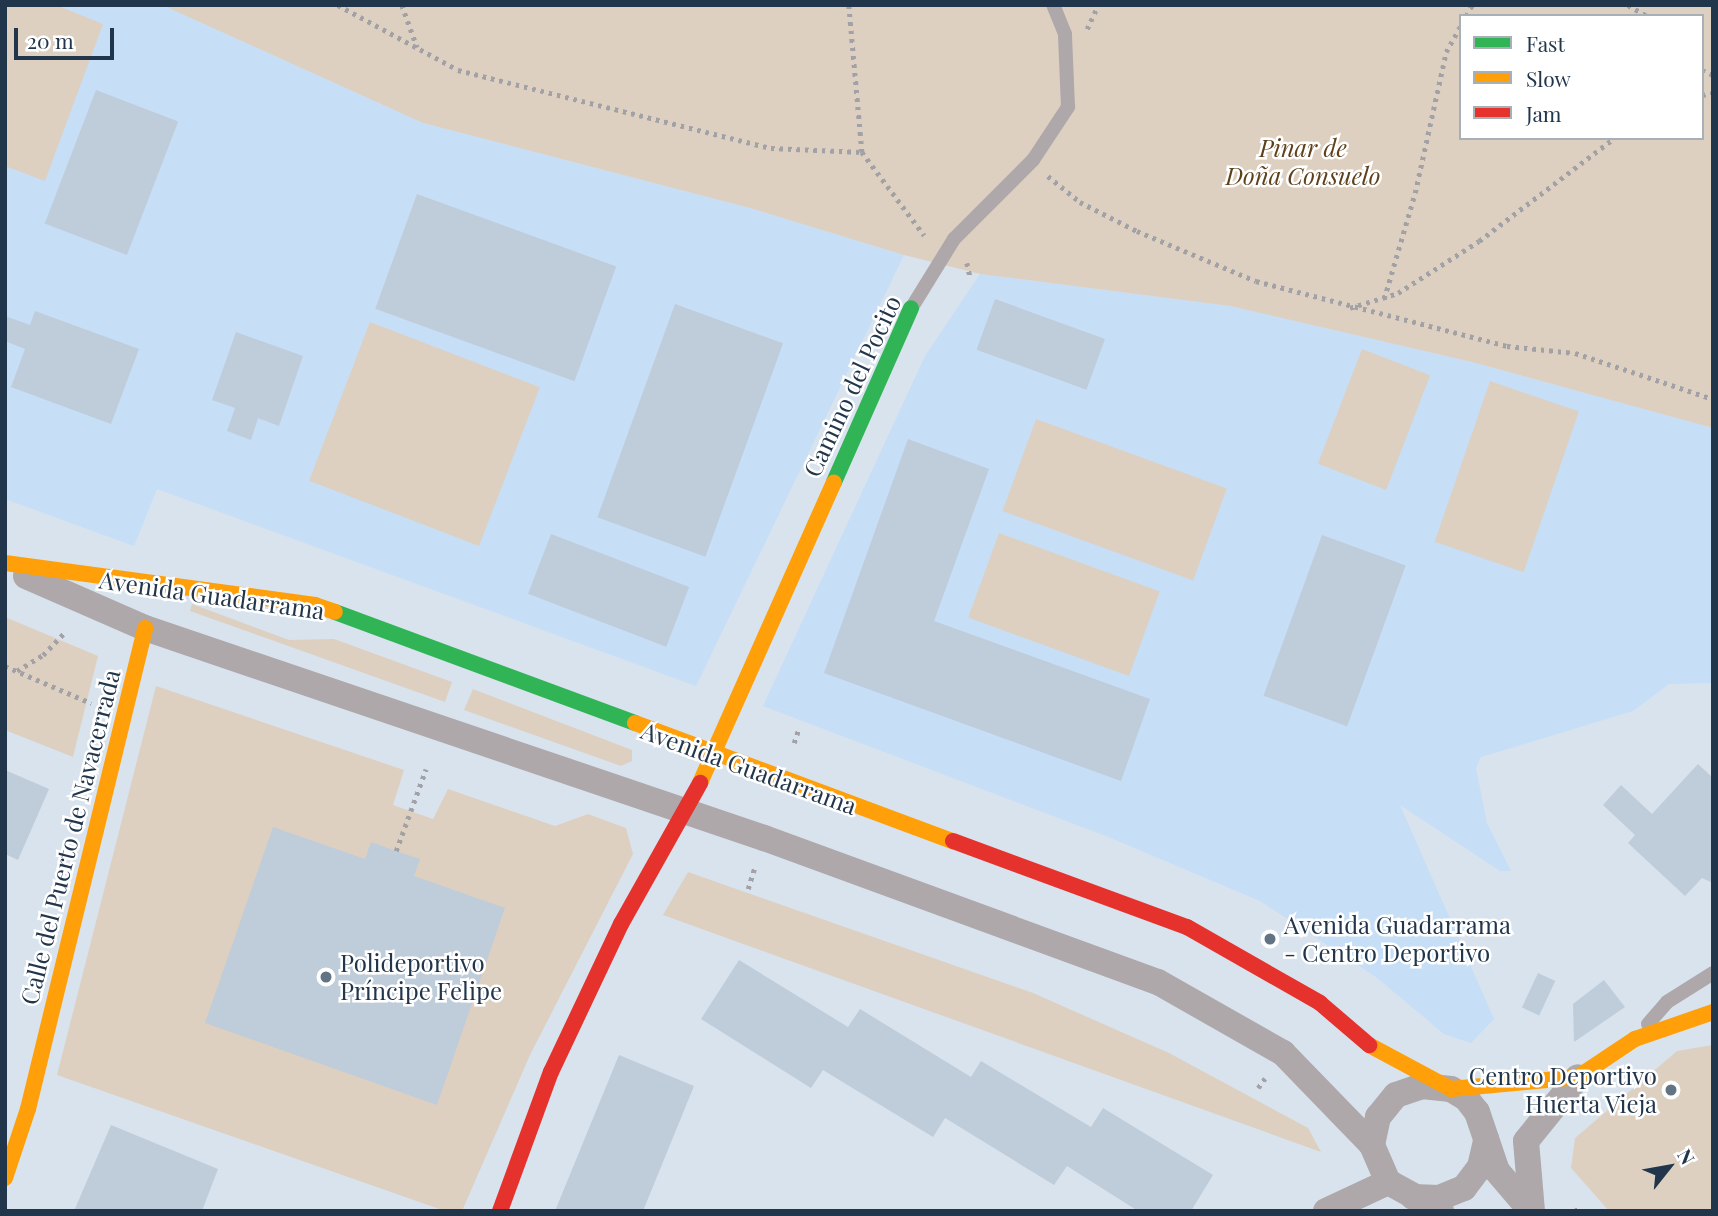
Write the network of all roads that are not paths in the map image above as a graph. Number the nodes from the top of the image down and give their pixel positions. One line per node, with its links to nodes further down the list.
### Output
1 (1053, 5): 2 (lane, Camino del Pocito)
2 (911, 308): 5 (street, Camino del Pocito)
3 (5, 565): 4 (street, Avenida Guadarrama); 5 (street, Avenida Guadarrama)
4 (145, 628): 6 (street, Avenida Guadarrama); 14 (street, Calle del Puerto de Navacerrada)
5 (708, 754): 6 (street, Camino del Pocito); 11 (street, Avenida Guadarrama)
6 (687, 813): 13 (street, Avenida Guadarrama); 17 (street, Camino del Pocito)
7 (1713, 973): 9 (lane)
8 (1713, 1012): 9 (street)
9 (1636, 1039): 10 (street)
10 (1578, 1077): 11 (street); 20 (street)
11 (1451, 1089): 12 (street); 13 (street)
12 (1486, 1140): 16 (street); 20 (street)
13 (1372, 1145): 15 (street)
14 (5, 1178)
15 (1388, 1182): 16 (street); 18 (street)
16 (1412, 1197): 19 (street)
17 (500, 1211)
18 (1326, 1211)
19 (1441, 1211)
20 (1531, 1211)

